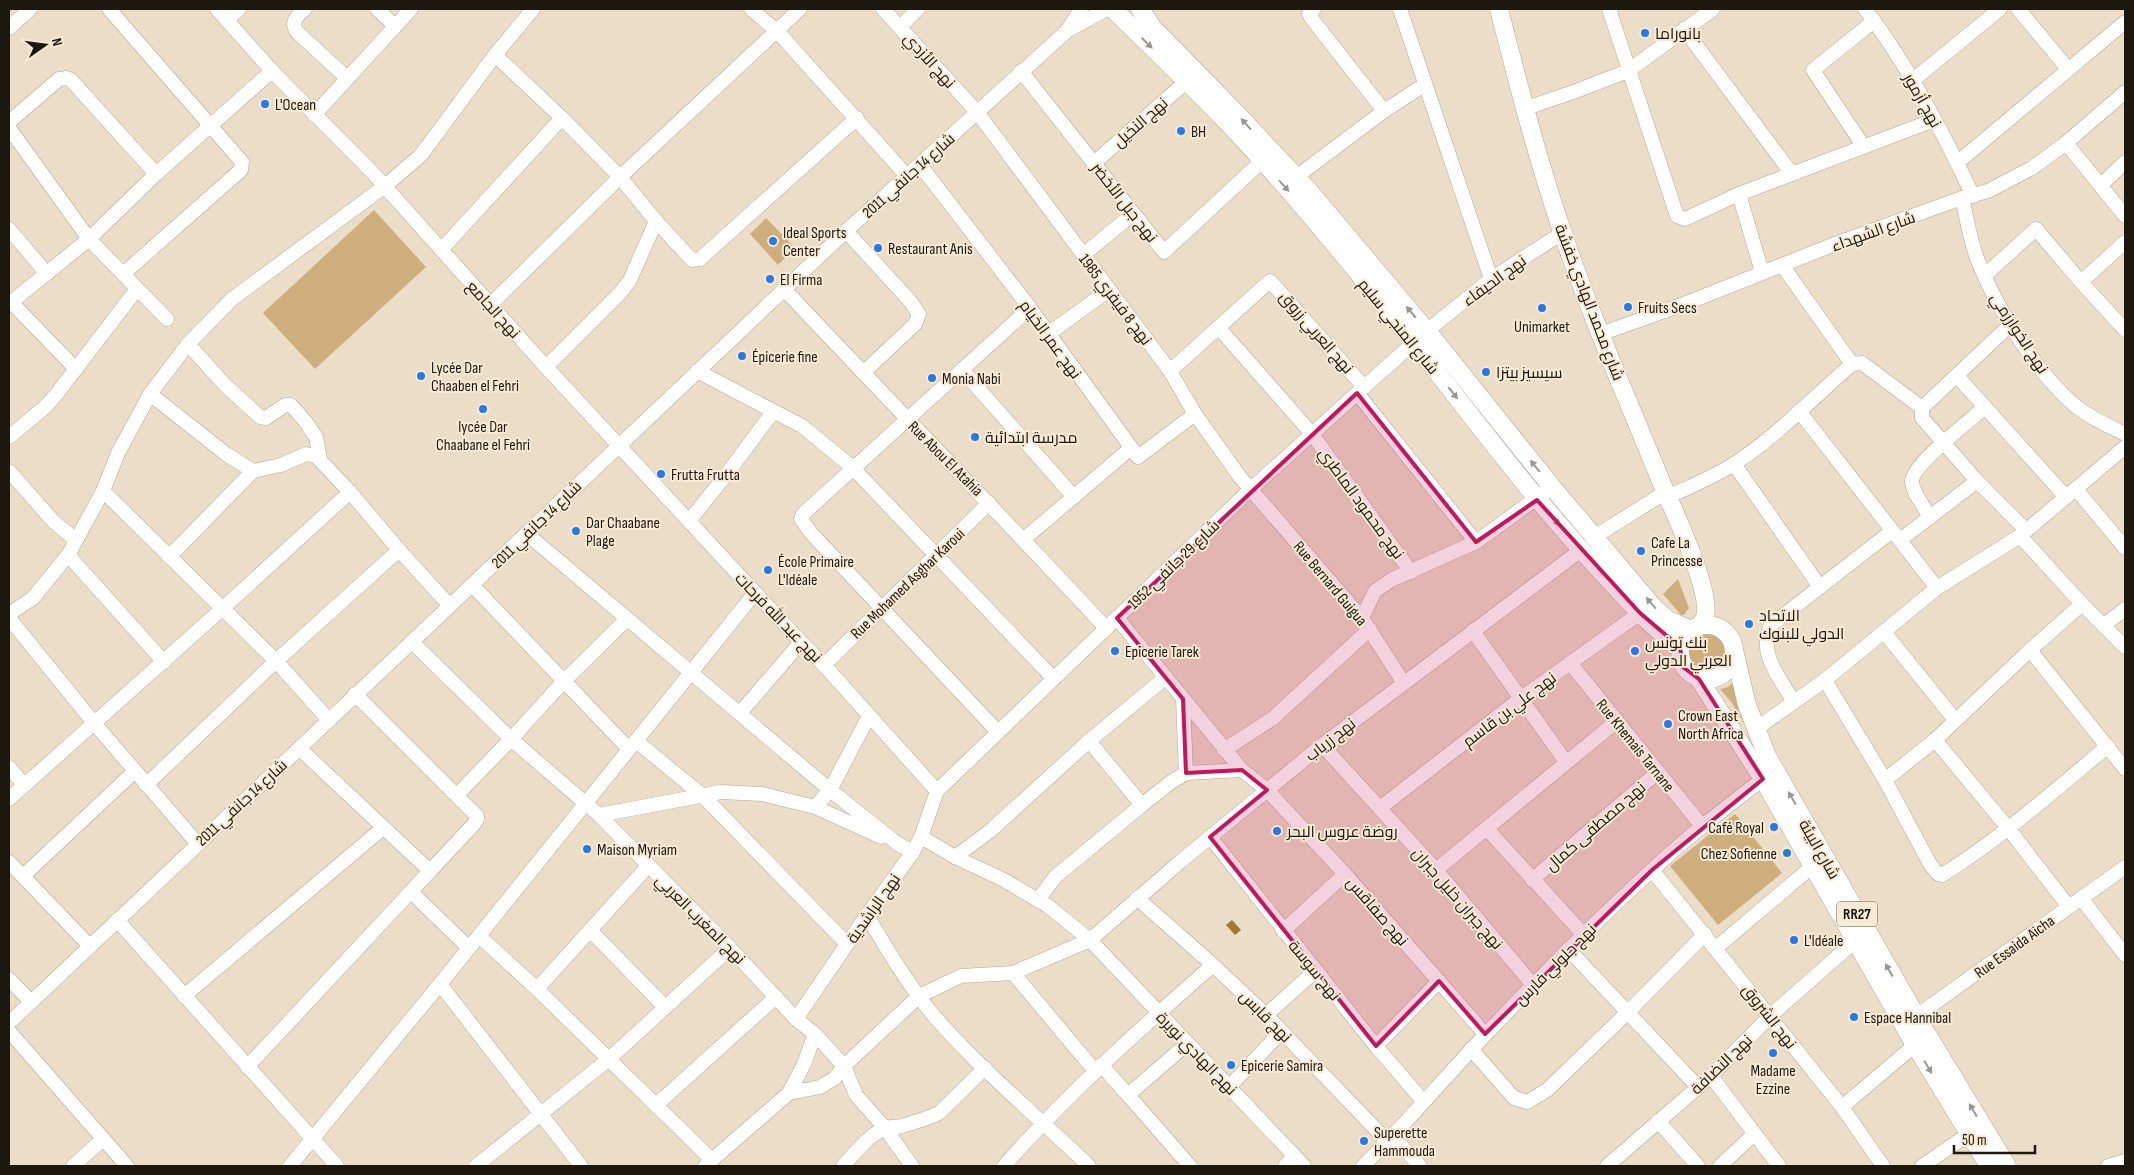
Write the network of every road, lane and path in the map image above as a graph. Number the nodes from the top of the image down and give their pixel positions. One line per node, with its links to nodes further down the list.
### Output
1 (30, 9): 31 (street)
2 (109, 9): 53 (street)
3 (217, 9): 26 (street, نهج الجامع)
4 (239, 9): 26 (street)
5 (305, 9): 40 (street)
6 (377, 9): 29 (street)
7 (411, 9): 29 (street)
8 (533, 9): 35 (street)
9 (751, 9): 34 (street)
10 (800, 9): 34 (street)
11 (883, 9): 30 (street, نهج الأزدي)
12 (918, 9): 30 (street)
13 (1081, 9): 32 (street)
14 (1106, 9): 32 (street)
15 (1113, 9): 42 (main road, شارع المنجي سليم, one-way to 42)
16 (1140, 9): 66 (main road, شارع المنجي سليم, one-way to 16)
17 (1314, 9): 46 (street)
18 (1400, 9): 43 (street)
19 (1499, 9): 45 (main road, شارع محمد الهادي خفشة)
20 (1609, 9): 37 (street)
21 (1713, 9): 33 (street)
22 (1865, 9): 27 (street, نهج أزمور)
23 (2000, 9): 25 (street)
24 (2018, 9): 36 (street)
25 (1984, 13): 41 (street)
26 (228, 20): 38 (street, نهج الجامع)
27 (1874, 21): 41 (street, نهج أزمور); 56 (street)
28 (2125, 22): 36 (street)
29 (395, 26): 40 (street)
30 (900, 27): 47 (street, نهج الأزدي)
31 (9, 28)
32 (1068, 30): 39 (street, شارع 14 جانفي 2011)
33 (1684, 30): 37 (street); 63 (street)
34 (777, 31): 50 (street); 65 (street)
35 (495, 55): 49 (street); 68 (street)
36 (2068, 69): 58 (street)
37 (1628, 70): 45 (street); 69 (street)
38 (272, 71): 48 (street, نهج الجامع); 53 (street)
39 (1021, 71): 47 (street, شارع 14 جانفي 2011); 60 (street, نهج جبل الأخضر)
40 (347, 78): 48 (street)
41 (1912, 81): 51 (street, نهج أزمور)
42 (1186, 82): 57 (main road, شارع المنجي سليم); 60 (street, نهج النخيل)
43 (1424, 85): 46 (street); 86 (street)
44 (2125, 92): 55 (street, شارع الشهداء)
45 (1524, 109): 76 (main road, شارع محمد الهادي خفشة)
46 (1384, 111): 66 (street)
47 (977, 112): 61 (street, شارع 14 جانفي 2011); 80 (street, نهج 8 فيفري 1985)
48 (314, 115): 68 (street, نهج الجامع)
49 (562, 118): 65 (street); 79 (street)
50 (857, 118): 64 (street); 73 (street)
51 (1934, 120): 56 (street); 58 (street, نهج أزمور)
52 (9, 122): 62 (street)
53 (211, 125): 62 (street); 84 (street)
54 (9, 128): 77 (street)
55 (2066, 143): 67 (street); 70 (street, شارع الشهداء)
56 (1864, 147): 63 (street)
57 (1262, 161): 71 (street, نهج جبل الأخضر); 101 (main road, شارع المنجي سليم, one-way to 101)
58 (1958, 162): 70 (street, نهج أزمور)
59 (2125, 162): 67 (street)
60 (1094, 163): 71 (street, نهج جبل الأخضر)
61 (920, 165): 64 (street, شارع 14 جانفي 2011); 93 (street, نهج عمر الخيام)
62 (156, 174): 77 (street)
63 (1792, 174): 69 (street)
64 (907, 176): 75 (street, شارع 14 جانفي 2011)
65 (620, 177): 73 (street); 92 (street)
66 (1296, 177): 98 (main road, شارع المنجي سليم, one-way to 66)
67 (2101, 185): 72 (street)
68 (385, 186): 79 (street, نهج الجامع); 102 (street)
69 (1739, 194): 82 (street)
70 (1968, 197): 81 (street, شارع الشهداء); 85 (street, نهج الخوارزمي)
71 (1134, 214): 80 (street)
72 (2125, 216)
73 (656, 221): 104 (street)
74 (9, 230): 83 (street)
75 (846, 231): 89 (street, شارع 14 جانفي 2011); 109 (street)
76 (1562, 233): 86 (street, نهج الحيفاء); 100 (main road, شارع محمد الهادي خفشة)
77 (89, 239): 83 (street); 84 (street)
78 (2125, 242): 87 (street)
79 (441, 250): 92 (street, نهج الجامع)
80 (1083, 255): 90 (street, نهج 8 فيفري 1985)
81 (1782, 265): 82 (street, شارع الشهداء); 103 (street)
82 (1762, 272): 100 (street, شارع الشهداء)
83 (47, 274): 91 (street)
84 (123, 274): 88 (street)
85 (1985, 275): 87 (street); 95 (street, نهج الخوارزمي)
86 (1491, 279): 98 (street, نهج الحيفاء)
87 (2081, 282): 97 (street)
88 (137, 289): 94 (street); 105 (street)
89 (784, 290): 108 (street, شارع 14 جانفي 2011); 109 (street, Rue Abou El Atahia)
90 (1109, 290): 99 (street); 107 (street, نهج 8 فيفري 1985)
91 (10, 303): 105 (street)
92 (490, 305): 104 (street, نهج الجامع)
93 (1030, 308): 99 (street, نهج عمر الخيام); 106 (street)
94 (167, 319)
95 (2011, 324): 110 (street); 120 (street, نهج الخوارزمي)
96 (1218, 326): 107 (street); 111 (street, نهج العربي زروق); 119 (street, نهج محمود الماطري)
97 (2125, 330)
98 (1427, 331): 101 (street, نهج الحيفاء); 132 (main road, شارع المنجي سليم, one-way to 98)
99 (1048, 334): 125 (street, نهج عمر الخيام)
100 (1600, 334): 137 (main road, شارع محمد الهادي خفشة)
101 (1414, 342): 111 (street, شارع 29 جانفي 1952); 139 (main road, شارع المنجي سليم, one-way to 139)
102 (188, 344): 112 (street); 126 (street)
103 (1852, 364): 114 (street); 115 (street)
104 (546, 367): 123 (street, نهج الجامع)
105 (76, 369): 121 (street)
106 (962, 370): 118 (street); 138 (street)
107 (1170, 371): 117 (street, نهج 8 فيفري 1985)
108 (697, 372): 116 (street); 123 (street, شارع 14 جانفي 2011)
109 (863, 373): 118 (street, Rue Abou El Atahia)
110 (1957, 376): 113 (street); 114 (street)
111 (1361, 390): 119 (street, شارع 29 جانفي 1952); 149 (street, نهج العربي زروق)
112 (150, 394): 130 (street); 133 (street)
113 (1985, 407): 122 (street); 136 (street)
114 (1922, 408): 122 (street)
115 (1799, 411): 127 (street); 146 (street)
116 (773, 412): 128 (street); 142 (street)
117 (1196, 414): 125 (street); 134 (street, نهج 8 فيفري 1985)
118 (906, 419): 128 (street); 140 (street, Rue Abou El Atahia)
119 (1312, 434): 134 (street, شارع 29 جانفي 1952); 156 (street, نهج محمود الماطري)
120 (2125, 434)
121 (9, 437)
122 (1944, 443): 131 (street); 141 (street)
123 (619, 444): 142 (street, نهج عبد الله فرحات); 144 (street, شارع 14 جانفي 2011)
124 (2125, 447): 136 (street)
125 (1131, 448): 138 (street)
126 (320, 459): 130 (street); 135 (street)
127 (1734, 464): 137 (street); 158 (street)
128 (852, 467): 154 (street); 164 (street)
129 (9, 471): 145 (street)
130 (253, 471): 155 (street)
131 (1977, 481): 141 (street); 143 (street)
132 (1552, 487): 139 (street); 147 (main road, شارع المنجي سليم)
133 (103, 490): 145 (street); 155 (street)
134 (1251, 490): 169 (street, شارع 29 جانفي 1952); 171 (street, Rue Bernard Guigua)
135 (350, 492): 151 (street); 166 (street)
136 (2071, 493): 143 (street); 150 (street)
137 (1667, 495): 147 (street); 159 (main road, شارع محمد الهادي خفشة)
138 (1074, 497): 148 (street)
139 (1537, 500): 149 (street); 152 (main road, شارع المنجي سليم, one-way to 152)
140 (989, 502): 148 (street, Rue Abou El Atahia); 154 (street, Rue Mohamed Asghar Karoui)
141 (1930, 517): 146 (street)
142 (689, 521): 161 (street, نهج عبد الله فرحات)
143 (2023, 533): 160 (street); 162 (street)
144 (527, 534): 157 (street, شارع 14 جانفي 2011); 170 (street)
145 (71, 536): 153 (street)
146 (1896, 536): 158 (street); 160 (street)
147 (1594, 537): 174 (main road, شارع المنجي سليم, one-way to 147)
148 (1024, 540): 173 (street, Rue Abou El Atahia)
149 (1476, 542): 156 (street)
150 (2125, 548)
151 (399, 550): 163 (street); 183 (street)
152 (1581, 550): 167 (main road, شارع المنجي سليم); 175 (street, نهج زرياب)
153 (68, 555): 168 (street); 184 (street)
154 (935, 556): 164 (street, Rue Mohamed Asghar Karoui); 189 (street)
155 (168, 557): 166 (street)
156 (1411, 572): 171 (street)
157 (472, 585): 163 (street, شارع 14 جانفي 2011); 192 (street)
158 (1820, 587): 197 (street)
159 (1703, 588): 174 (main road); 179 (main road, شارع البيئة)
160 (1937, 588): 176 (street)
161 (756, 593): 178 (street, نهج عبد الله فرحات); 187 (street)
162 (2082, 604): 172 (street); 182 (street)
163 (450, 606): 177 (street, شارع 14 جانفي 2011)
164 (881, 609): 186 (street, Rue Mohamed Asghar Karoui); 205 (street)
165 (2125, 609): 172 (street)
166 (222, 610): 183 (street); 184 (street)
167 (1640, 613): 180 (main road, شارع المنجي سليم); 185 (street, نهج علي بن قاسم)
168 (9, 616): 203 (street)
169 (1117, 618): 173 (street, شارع 29 جانفي 1952); 188 (street, نهج صفاقس)
170 (627, 619): 187 (street); 192 (street)
171 (1366, 624): 193 (street, Rue Bernard Guigua); 213 (street)
172 (2104, 626): 181 (street)
173 (1106, 628): 189 (street, شارع 29 جانفي 1952)
174 (1695, 628): 179 (main road); 180 (main road)
175 (1473, 631): 193 (street, نهج زرياب); 195 (street)
176 (1884, 632): 191 (street); 201 (street)
177 (412, 642): 194 (street, شارع 14 جانفي 2011); 206 (street, نهج المغرب العربي)
178 (801, 642): 186 (street, نهج عبد الله فرحات); 198 (street)
179 (1732, 643): 190 (main road); 204 (main road, شارع البيئة / RR27)
180 (1680, 647): 190 (main road, RR27)
181 (2125, 647)
182 (2030, 650): 201 (street); 211 (street)
183 (276, 661): 200 (street); 224 (street)
184 (164, 662): 203 (street)
185 (1570, 663): 195 (street, نهج علي بن قاسم); 202 (street, Rue Khemais Tarnane)
186 (824, 665): 199 (street, نهج عبد الله فرحات)
187 (691, 673): 198 (street); 209 (street)
188 (1166, 677): 196 (street, نهج صفاقس); 208 (street)
189 (1053, 678): 205 (street, شارع 29 جانفي 1952)
190 (1699, 679): 221 (main road, شارع البيئة / RR27)
191 (1825, 680): 197 (street); 222 (street)
192 (564, 681): 206 (street); 209 (street)
193 (1403, 682): 210 (street, نهج زرياب)
194 (355, 694): 200 (street, شارع 14 جانفي 2011); 228 (street)
195 (1520, 698): 214 (street); 234 (street, نهج علي بن قاسم)
196 (1183, 699): 213 (street, نهج صفاقس); 220 (street)
197 (1794, 702): 204 (street)
198 (740, 713): 225 (street)
199 (869, 716): 225 (street); 227 (street, نهج عبد الله فرحات)
200 (328, 719): 212 (street, شارع 14 جانفي 2011)
201 (1955, 720): 207 (street)
202 (1617, 721): 214 (street); 219 (street, Rue Khemais Tarnane)
203 (94, 723): 218 (street); 223 (street)
204 (1756, 729): 295 (main road, شارع البيئة / RR27, one-way to 204)
205 (998, 732): 227 (street, شارع 29 جانفي 1952)
206 (512, 739): 228 (street); 231 (street, نهج المغرب العربي)
207 (1935, 740): 222 (street); 238 (street)
208 (1089, 741): 232 (street); 245 (street)
209 (632, 745): 229 (street); 231 (street)
210 (1322, 745): 226 (street, نهج زرياب); 234 (street, نهج جبران خليل جبران)
211 (2108, 746): 216 (street); 238 (street)
212 (299, 748): 237 (street); 242 (street, شارع 14 جانفي 2011)
213 (1224, 750): 217 (street, نهج صفاقس)
214 (1566, 762): 239 (street)
215 (9, 767): 223 (street)
216 (2125, 769)
217 (1242, 770): 220 (street); 226 (street, نهج صفاقس)
218 (135, 771): 224 (street); 254 (street)
219 (1658, 772): 236 (street, Rue Khemais Tarnane); 255 (street, نهج مصطفى كمال)
220 (1186, 773): 232 (street)
221 (1763, 779): 236 (street, نهج جلولي فارس); 247 (main road, شارع البيئة / RR27)
222 (1885, 780): 238 (street)
223 (24, 785): 230 (street)
224 (146, 785): 242 (street)
225 (830, 790): 233 (street); 243 (street)
226 (1267, 790): 241 (street, نهج زرياب); 253 (street, نهج صفاقس)
227 (937, 791): 240 (street, نهج الراشدية)
228 (456, 795): 252 (street)
229 (702, 795): 233 (street); 235 (street); 270 (street)
230 (9, 799)
231 (585, 804): 235 (street, نهج المغرب العربي); 267 (street)
232 (1142, 804): 259 (street)
233 (815, 807): 243 (street)
234 (1380, 808): 250 (street, نهج جبران خليل جبران)
235 (599, 815): 248 (street, نهج المغرب العربي)
236 (1702, 826): 251 (street, نهج جلولي فارس)
237 (383, 828): 252 (street); 285 (street)
238 (2008, 828): 260 (street)
239 (1487, 829): 250 (street); 255 (street)
240 (921, 837): 244 (street, نهج الراشدية); 245 (street, نهج الهادي نويرة)
241 (1210, 837): 257 (street, نهج زرياب); 264 (street, نهج سوسة)
242 (197, 843): 262 (street, شارع 14 جانفي 2011)
243 (898, 844): 244 (street)
244 (913, 852): 261 (street, نهج الراشدية)
245 (955, 857): 259 (street, نهج الهادي نويرة)
246 (9, 862): 254 (street)
247 (1814, 865): 269 (main road, شارع البيئة / RR27); 274 (street)
248 (648, 866): 263 (street); 273 (street, نهج المغرب العربي)
249 (2125, 867): 258 (street, Rue Essaida Aicha)
250 (1436, 870): 283 (street, نهج جبران خليل جبران)
251 (1652, 870): 265 (street, نهج الشروق); 266 (street, نهج جلولي فارس)
252 (430, 871): 256 (street)
253 (1345, 874): 264 (street); 281 (street, نهج صفاقس)
254 (23, 876): 271 (street)
255 (1532, 880): 266 (street)
256 (411, 892): 272 (street); 307 (street)
257 (1137, 898): 268 (street, نهج زرياب); 277 (street, نهج قابس)
258 (2081, 898): 260 (street, Rue Essaida Aicha); 276 (street)
259 (1038, 900): 268 (street, نهج الهادي نويرة)
260 (2069, 907): 295 (street, Rue Essaida Aicha)
261 (867, 915): 270 (street, نهج الراشدية); 286 (street)
262 (117, 920): 271 (street, شارع 14 جانفي 2011); 285 (street)
263 (590, 930): 284 (street); 289 (street)
264 (1284, 931): 278 (street, نهج سوسة)
265 (1705, 934): 274 (street, نهج الشروق); 290 (street)
266 (1584, 935): 275 (street, نهج جلولي فارس)
267 (479, 936): 272 (street); 284 (street)
268 (1090, 940): 279 (street, نهج زرياب); 291 (street, نهج الهادي نويرة)
269 (1855, 941): 293 (street, نهج النضافة); 295 (main road, شارع البيئة / RR27)
270 (847, 944): 294 (street, نهج الراشدية)
271 (89, 946): 288 (street, شارع 14 جانفي 2011)
272 (469, 948): 282 (street)
273 (730, 948): 287 (street, نهج المغرب العربي); 289 (street)
274 (1716, 948): 293 (street, نهج الشروق)
275 (1568, 949): 283 (street, نهج جلولي فارس); 290 (street)
276 (2125, 954)
277 (1213, 965): 291 (street); 292 (street, نهج قابس)
278 (1315, 971): 292 (street); 303 (street, نهج سوسة)
279 (1013, 973): 286 (street, نهج زرياب); 309 (street)
280 (9, 980): 288 (street)
281 (1439, 980): 300 (street, نهج صفاقس); 303 (street)
282 (440, 984): 318 (street); 324 (street)
283 (1533, 985): 300 (street, نهج جلولي فارس)
284 (537, 989): 305 (street)
285 (184, 996): 307 (street)
286 (919, 996): 306 (street, نهج زرياب); 308 (street)
287 (776, 997): 294 (street, نهج المغرب العربي); 316 (street)
288 (31, 1002): 296 (street, شارع 14 جانفي 2011)
289 (665, 1007): 305 (street)
290 (1628, 1012): 304 (street); 312 (street)
291 (1158, 1013): 301 (street, نهج الهادي نويرة); 309 (street)
292 (1266, 1015): 298 (street, نهج قابس)
293 (1770, 1016): 310 (street, نهج النضافة); 317 (street, نهج الشروق)
294 (796, 1020): 299 (street, نهج المغرب العربي)
295 (1910, 1021): 302 (main road, شارع البيئة / RR27); 350 (main road, شارع البيئة / RR27, one-way to 295)
296 (9, 1023)
297 (9, 1031): 325 (street)
298 (1281, 1032): 311 (street); 326 (street, نهج قابس)
299 (815, 1034): 306 (street, نهج المغرب العربي); 313 (street)
300 (1486, 1034): 304 (street, نهج جلولي فارس)
301 (1188, 1043): 311 (street, نهج الهادي نويرة); 314 (street)
302 (1915, 1045): 317 (street); 323 (main road, شارع البيئة / RR27, one-way to 323)
303 (1376, 1046): 315 (street, نهج سوسة)
304 (1471, 1049): 315 (street, نهج جلولي فارس)
305 (609, 1059): 316 (street); 318 (street)
306 (844, 1066): 313 (street, نهج زرياب); 321 (street, نهج المغرب العربي)
307 (247, 1067): 324 (street)
308 (985, 1068): 320 (street); 321 (street)
309 (1098, 1068): 314 (street); 320 (street)
310 (1711, 1076): 312 (street, نهج النضافة); 322 (street)
311 (1229, 1087): 329 (street, نهج الهادي نويرة)
312 (1698, 1087): 319 (street, نهج النضافة)
313 (789, 1093): 328 (street)
314 (1128, 1095): 340 (street)
315 (1423, 1101): 326 (street, نهج جلولي فارس)
316 (656, 1105): 328 (street)
317 (1842, 1107): 347 (street, نهج الشروق)
318 (541, 1114): 334 (street); 335 (street)
319 (1658, 1121): 343 (street, نهج النضافة); 344 (street)
320 (1043, 1122): 338 (street); 339 (street)
321 (884, 1128): 336 (street); 337 (street, نهج المغرب العربي)
322 (1754, 1134): 345 (street); 346 (street)
323 (1969, 1134): 348 (street); 349 (main road, شارع البيئة / RR27)
324 (313, 1138): 332 (street); 333 (street)
325 (103, 1139): 330 (street); 331 (street)
326 (1390, 1139): 341 (street, نهج جلولي فارس); 342 (street, نهج قابس)
327 (2125, 1162): 351 (street)
328 (709, 1163)
329 (1294, 1163)
330 (73, 1166)
331 (127, 1166)
332 (290, 1166)
333 (337, 1166)
334 (476, 1166)
335 (581, 1166)
336 (843, 1166)
337 (912, 1166)
338 (1004, 1166)
339 (1089, 1166)
340 (1190, 1166)
341 (1363, 1166)
342 (1420, 1166)
343 (1607, 1166)
344 (1698, 1166)
345 (1720, 1166)
346 (1779, 1166)
347 (1883, 1166)
348 (1922, 1166)
349 (1989, 1166)
350 (2007, 1166)
351 (2108, 1166)

